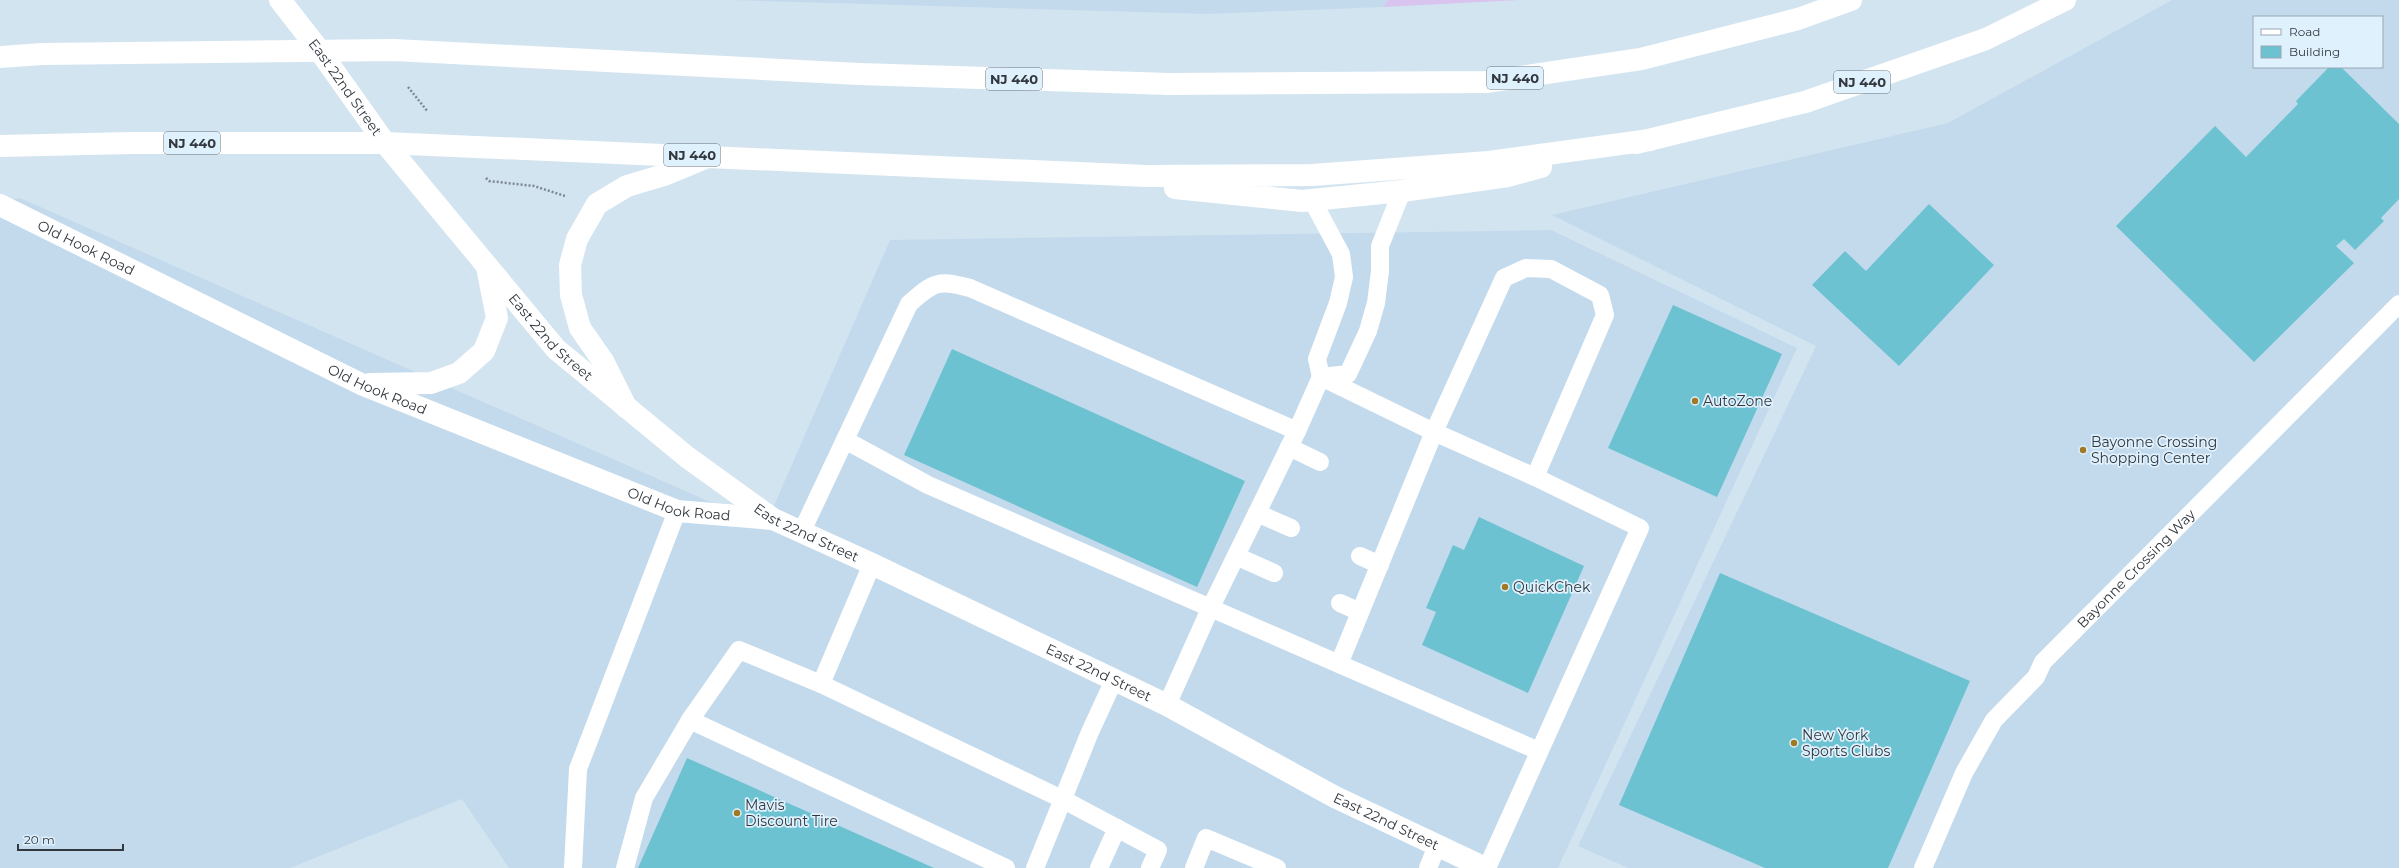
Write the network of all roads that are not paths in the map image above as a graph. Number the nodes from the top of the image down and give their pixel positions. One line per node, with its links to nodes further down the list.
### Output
1 (280, 0): 4 (main road, East 22nd Street)
2 (1851, 0): 4 (main road, NJ 440)
3 (2065, 0): 6 (main road, NJ 440)
4 (319, 50): 5 (main road, NJ 440); 7 (main road, East 22nd Street)
5 (0, 57)
6 (1650, 140): 10 (main road, NJ 440); 11 (main road)
7 (385, 143): 8 (main road, NJ 440); 9 (main road, NJ 440); 14 (main road, East 22nd Street)
8 (0, 146)
9 (711, 156): 10 (main road, NJ 440); 18 (main road)
10 (999, 169): 12 (main road)
11 (1402, 191): 12 (main road); 16 (lane)
12 (1312, 200): 16 (lane)
13 (0, 205): 17 (main road, Old Hook Road)
14 (487, 264): 17 (main road); 18 (main road, East 22nd Street)
15 (2399, 304): 57 (lane, Bayonne Crossing Way)
16 (1321, 377): 19 (lane); 20 (lane)
17 (361, 384): 25 (main road, Old Hook Road)
18 (626, 407): 27 (main road, East 22nd Street)
19 (1297, 431): 21 (lane); 22 (lane)
20 (1434, 432): 24 (lane); 24 (lane); 33 (lane)
21 (845, 440): 29 (lane); 36 (lane)
22 (1289, 447): 23 (lane); 26 (lane)
23 (1320, 462)
24 (1535, 477): 43 (lane)
25 (677, 511): 27 (main road, Old Hook Road); 47 (lane)
26 (1257, 513): 28 (lane); 30 (lane)
27 (773, 519): 29 (main road, East 22nd Street)
28 (1291, 528)
29 (802, 531): 32 (main road, East 22nd Street)
30 (1236, 556): 34 (lane); 36 (lane)
31 (1360, 556): 33 (lane)
32 (872, 564): 39 (main road, East 22nd Street); 40 (lane)
33 (1380, 564): 37 (lane)
34 (1274, 573)
35 (1340, 603): 37 (lane)
36 (1210, 609): 38 (lane); 41 (lane)
37 (1360, 612): 38 (lane)
38 (1338, 664): 43 (lane)
39 (1114, 680): 41 (main road, East 22nd Street); 44 (lane)
40 (821, 684): 42 (lane); 44 (lane)
41 (1167, 705): 46 (main road, East 22nd Street)
42 (690, 720): 48 (lane); 49 (lane)
43 (1539, 751): 56 (lane)
44 (1062, 799): 45 (lane); 50 (lane)
45 (1117, 828): 51 (lane); 52 (lane)
46 (1437, 846): 55 (lane); 56 (main road, East 22nd Street)
47 (573, 868)
48 (625, 868)
49 (1006, 868)
50 (1035, 868)
51 (1099, 868)
52 (1150, 868)
53 (1194, 868): 54 (lane)
54 (1277, 868)
55 (1428, 868)
56 (1486, 868)
57 (1923, 868)

